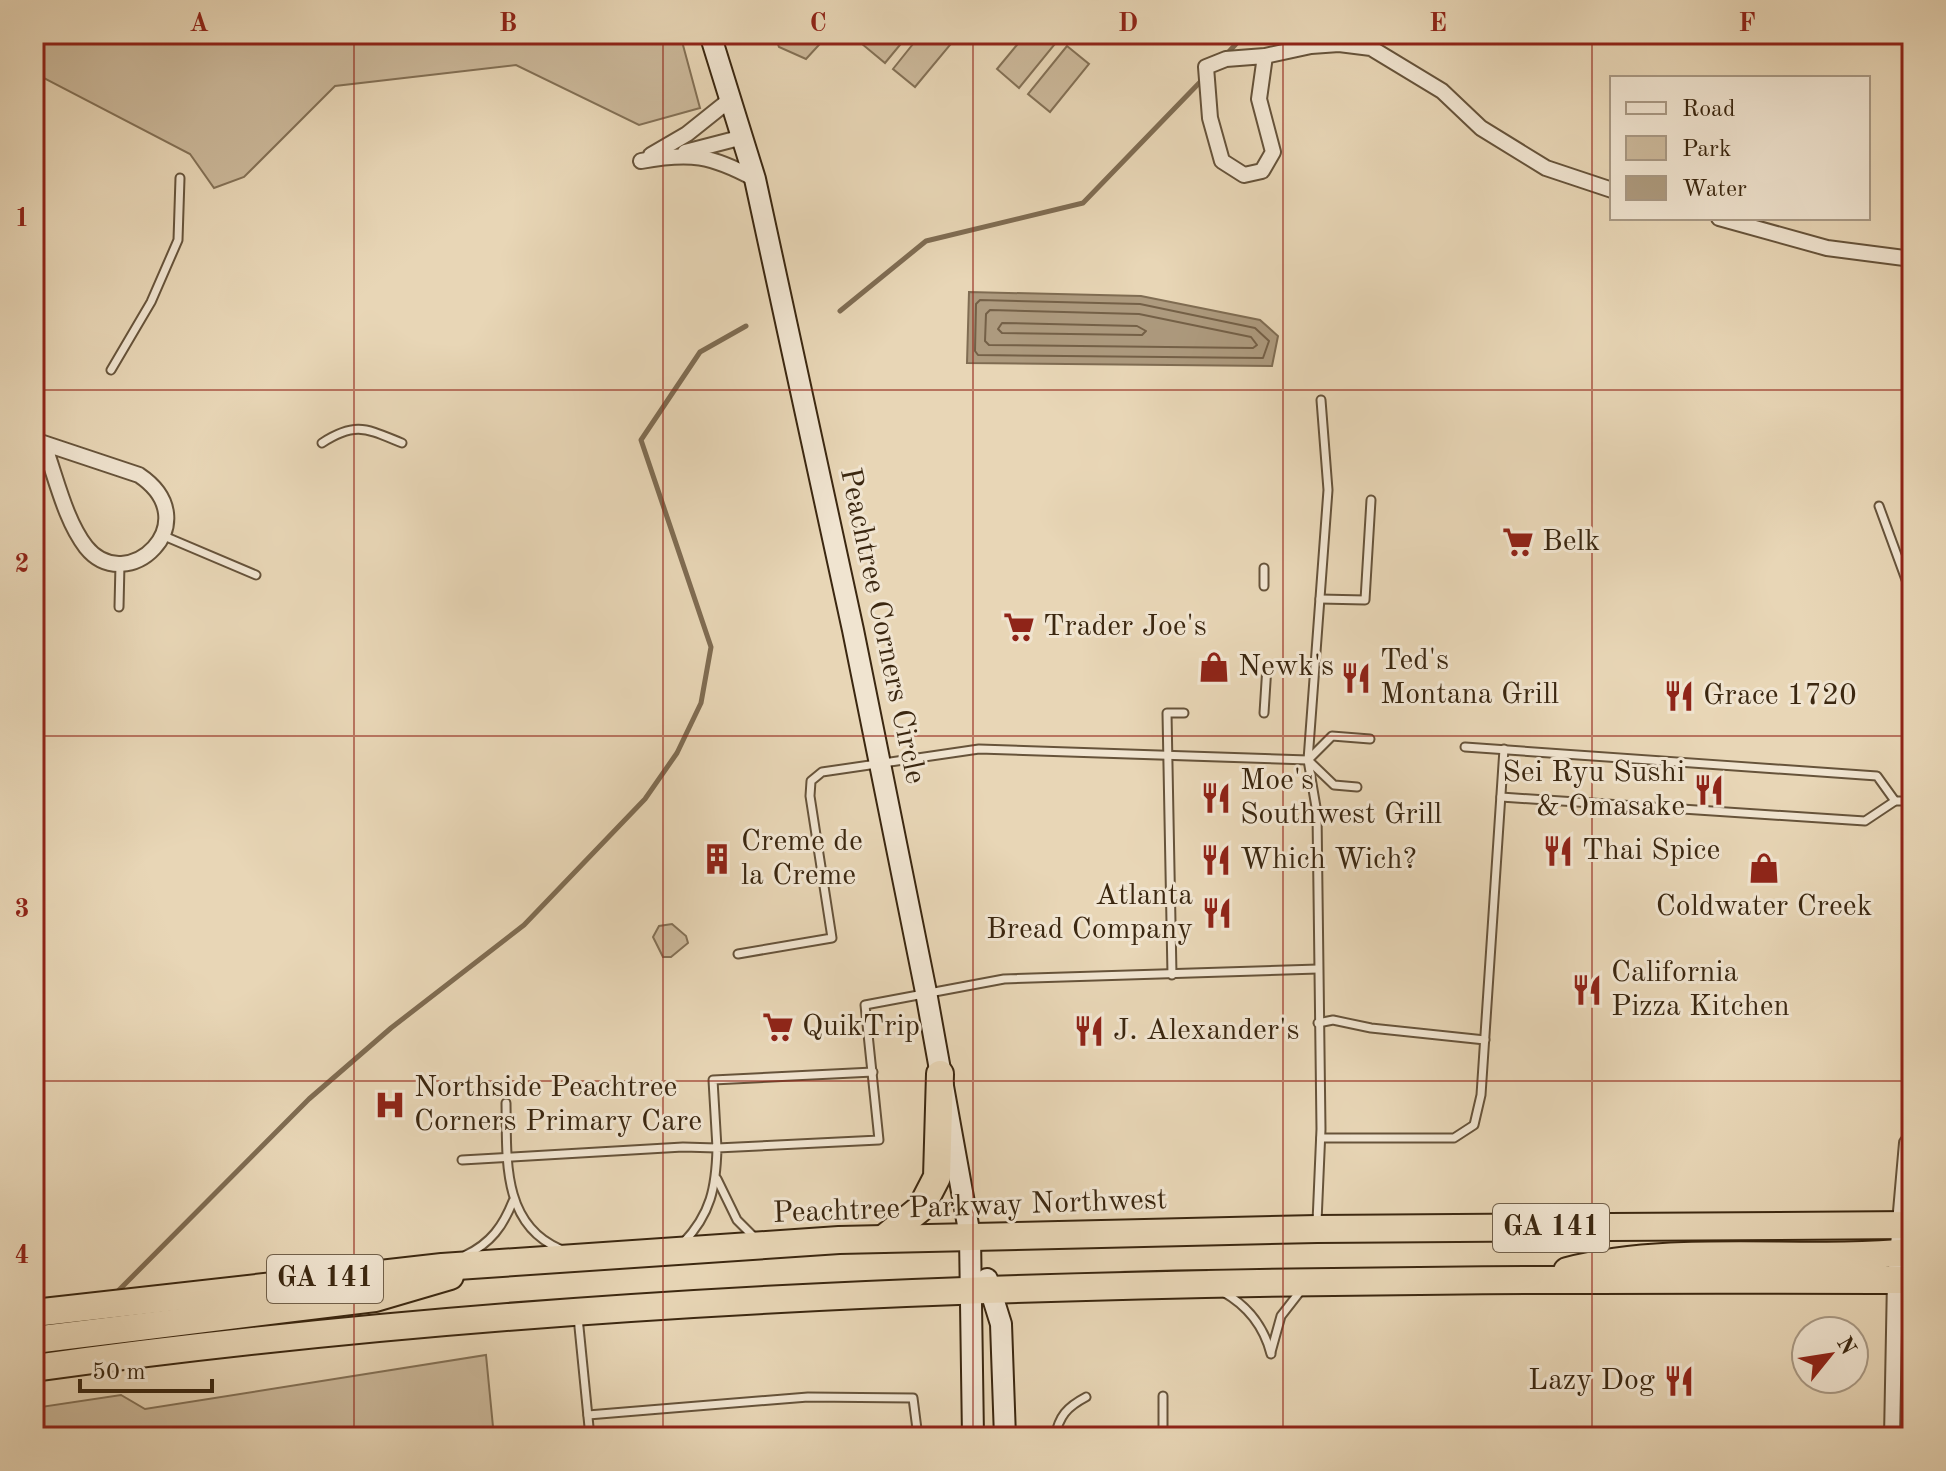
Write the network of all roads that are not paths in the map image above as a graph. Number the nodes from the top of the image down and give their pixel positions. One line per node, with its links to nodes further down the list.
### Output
1 (710, 34): 3 (street, Peachtree Corners Circle)
2 (1265, 56): 2 (street); 8 (street)
3 (732, 98): 4 (street, Peachtree Corners Circle); 5 (street)
4 (743, 137): 5 (street); 7 (street, Peachtree Corners Circle)
5 (681, 153): 7 (street)
6 (180, 178): 11 (lane)
7 (755, 179): 34 (street, Peachtree Corners Circle)
8 (1610, 189)
9 (1726, 220): 10 (street)
10 (1912, 259)
11 (111, 370)
12 (1321, 400): 24 (lane)
13 (39, 443): 18 (street); 19 (street)
14 (322, 443): 15 (lane)
15 (402, 443)
16 (1371, 500): 24 (lane)
17 (1879, 506): 23 (lane)
18 (164, 536): 19 (street); 21 (lane)
19 (120, 564): 25 (lane)
20 (1264, 568): 22 (lane)
21 (256, 575)
22 (1264, 586)
23 (1912, 596)
24 (1320, 599): 33 (lane)
25 (119, 607)
26 (1267, 666): 28 (lane)
27 (1184, 713): 32 (lane)
28 (1264, 713)
29 (1370, 739): 33 (lane)
30 (1465, 747): 31 (lane)
31 (1504, 749): 36 (lane); 37 (lane)
32 (1169, 757): 33 (lane); 34 (lane); 41 (lane)
33 (1308, 760): 35 (lane); 40 (lane)
34 (880, 761): 39 (lane); 42 (street, Peachtree Corners Circle)
35 (1357, 787)
36 (1501, 797): 37 (lane); 44 (lane)
37 (1895, 801): 38 (lane)
38 (1912, 801)
39 (738, 954)
40 (1318, 969): 41 (lane); 43 (lane)
41 (1172, 975): 42 (lane)
42 (926, 992): 45 (lane); 46 (street, Peachtree Corners Circle)
43 (1318, 1023): 44 (lane); 49 (lane)
44 (1485, 1040): 49 (lane)
45 (873, 1072): 50 (lane); 50 (lane)
46 (940, 1074): 57 (street, Peachtree Corners Circle); 58 (highway)
47 (506, 1103): 51 (lane)
48 (1912, 1137): 55 (street)
49 (1321, 1138): 56 (lane)
50 (717, 1148): 51 (lane); 53 (lane)
51 (507, 1156): 52 (lane); 54 (lane)
52 (462, 1160)
53 (716, 1177): 59 (lane); 60 (lane)
54 (513, 1201): 61 (lane); 63 (lane)
55 (1905, 1226): 56 (highway, Peachtree Parkway Northwest / GA 141); 64 (street)
56 (1317, 1229): 57 (highway, Peachtree Parkway Northwest / GA 141)
57 (970, 1236): 58 (highway, Peachtree Parkway Northwest / GA 141); 67 (street, Peachtree Corners Circle)
58 (883, 1239): 59 (highway, Peachtree Parkway Northwest / GA 141)
59 (764, 1245): 60 (highway, Peachtree Parkway Northwest / GA 141)
60 (676, 1250): 61 (highway, Peachtree Parkway Northwest / GA 141)
61 (577, 1256): 62 (highway, Peachtree Parkway Northwest / GA 141)
62 (475, 1264): 63 (highway, Peachtree Parkway Northwest / GA 141); 68 (highway)
63 (442, 1267): 68 (highway, Peachtree Parkway Northwest / GA 141)
64 (1904, 1267): 66 (highway, GA 141); 83 (street)
65 (1207, 1283): 66 (highway, GA 141); 66 (lane); 67 (highway, GA 141)
66 (1309, 1283)
67 (982, 1289): 69 (highway, GA 141); 79 (street, Peachtree Corners Circle); 80 (street, Peachtree Corners Circle)
68 (177, 1308): 70 (highway, Peachtree Parkway Northwest / GA 141); 71 (highway); 72 (lane)
69 (577, 1311): 72 (highway, GA 141); 76 (lane)
70 (34, 1313)
71 (34, 1340)
72 (181, 1349): 73 (highway, GA 141)
73 (34, 1368)
74 (1163, 1396): 82 (lane)
75 (1086, 1397): 81 (lane)
76 (588, 1415): 77 (lane); 78 (lane)
77 (590, 1437)
78 (918, 1437)
79 (973, 1437)
80 (1005, 1437)
81 (1055, 1437)
82 (1163, 1437)
83 (1892, 1437)

